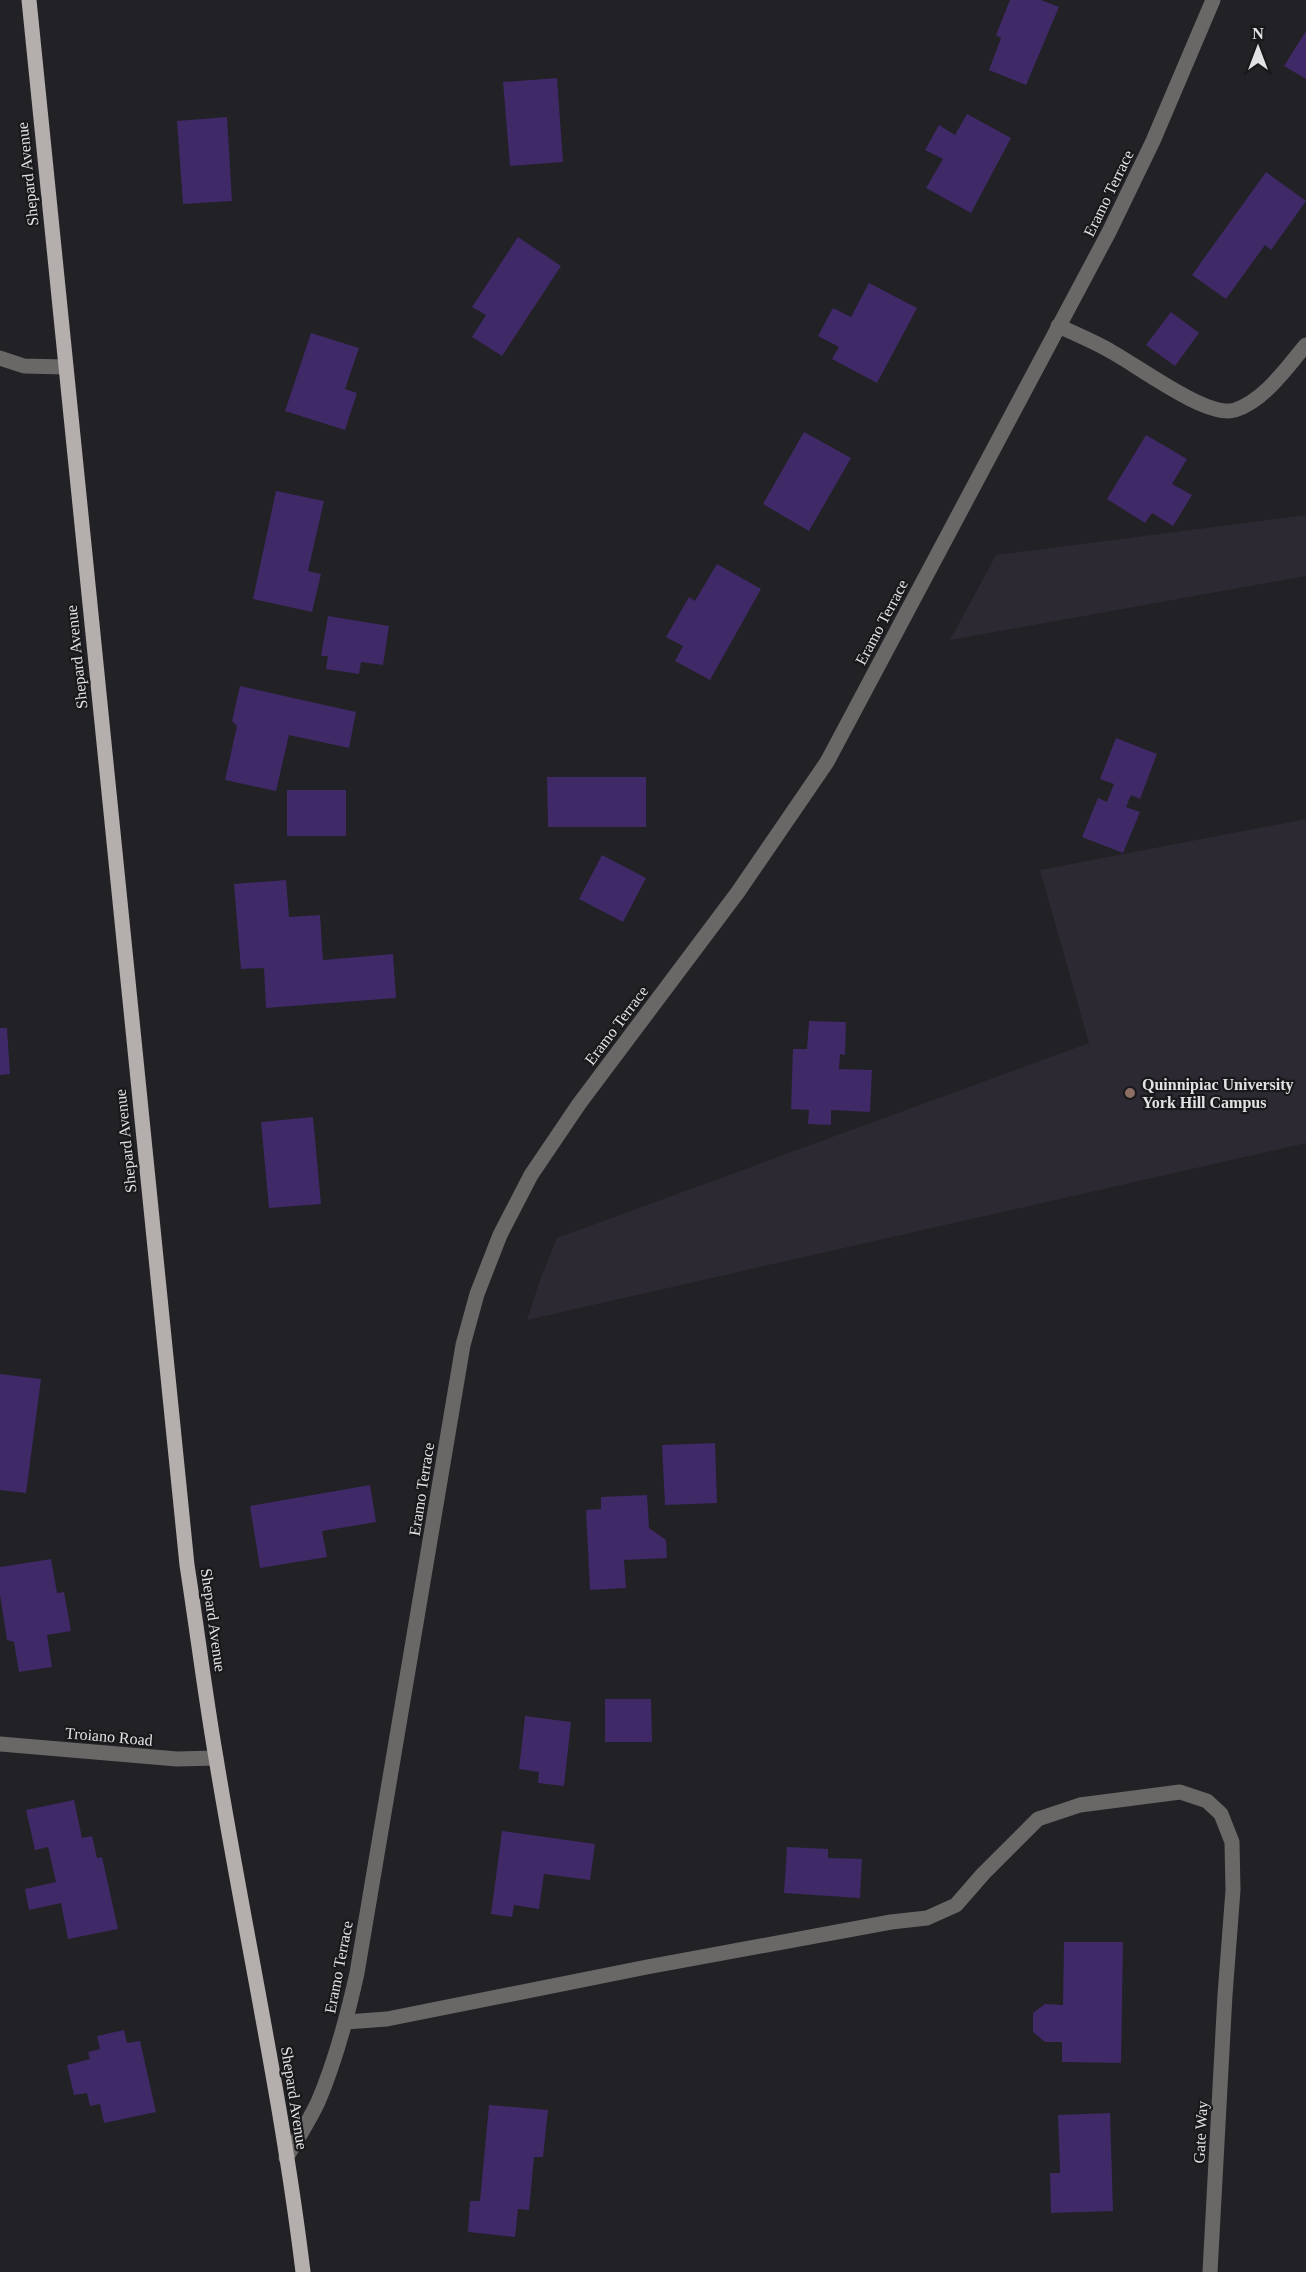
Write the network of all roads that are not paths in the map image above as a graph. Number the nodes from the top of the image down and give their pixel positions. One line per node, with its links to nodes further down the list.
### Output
1 (29, 0): 6 (main road, Shepard Avenue)
2 (1213, 0): 3 (street, Eramo Terrace)
3 (1058, 326): 4 (street); 9 (street, Eramo Terrace)
4 (1306, 345)
5 (0, 358): 6 (street)
6 (65, 367): 8 (main road, Shepard Avenue)
7 (0, 1744): 8 (street, Troiano Road)
8 (216, 1758): 10 (main road, Shepard Avenue)
9 (346, 2022): 10 (street, Eramo Terrace); 12 (street, Gate Way)
10 (286, 2158): 11 (main road, Shepard Avenue)
11 (303, 2272)
12 (1210, 2272)

